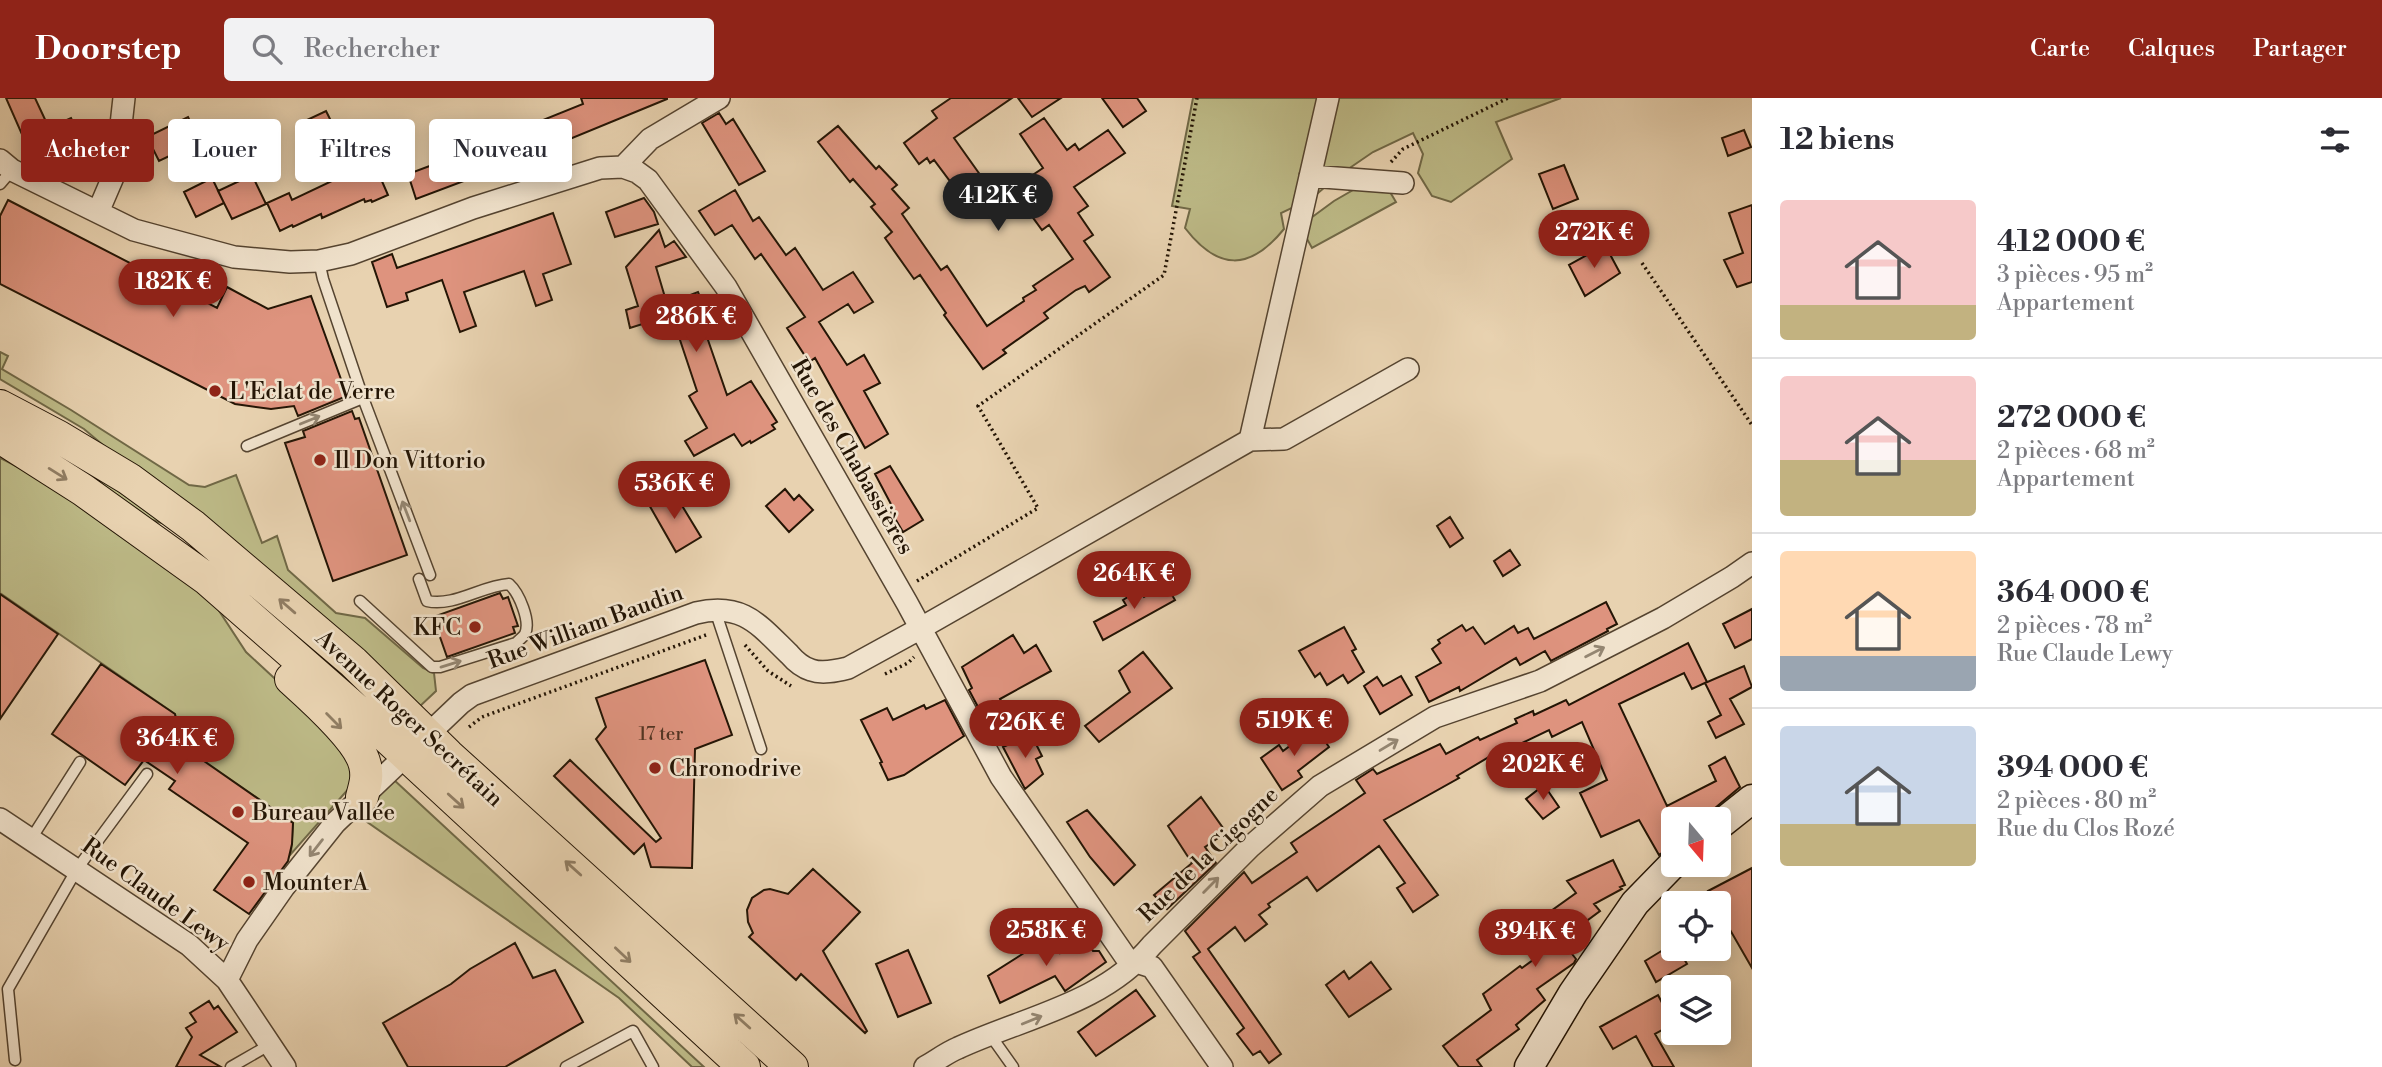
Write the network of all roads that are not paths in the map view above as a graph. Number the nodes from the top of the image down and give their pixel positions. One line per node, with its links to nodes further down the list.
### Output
1 (124, 98): 8 (street)
2 (719, 98): 4 (street)
3 (1328, 98): 6 (street)
4 (623, 167): 9 (street); 24 (street, Rue des Chabassières)
5 (4, 171): 8 (street)
6 (1310, 176): 7 (street); 15 (street)
7 (1403, 183)
8 (98, 212): 9 (street)
9 (319, 261): 12 (lane)
10 (1408, 369): 15 (street)
11 (0, 389): 17 (main road)
12 (363, 398): 16 (lane, one-way to 12); 19 (lane, one-way to 12)
13 (0, 406): 17 (main road, Avenue Roger Secrétain)
14 (0, 437): 20 (main road, Avenue Roger Secrétain, one-way to 20)
15 (1250, 440): 24 (street, Rue William Baudin)
16 (247, 446)
17 (129, 478): 25 (main road, Avenue Roger Secrétain, one-way to 17)
18 (1752, 562): 36 (street, Rue de la Cigogne, one-way to 18)
19 (430, 575)
20 (207, 579): 25 (main road, Avenue Roger Secrétain); 29 (main road, one-way to 29)
21 (419, 579): 22 (lane, one-way to 21)
22 (360, 601)
23 (715, 610): 24 (street, Rue William Baudin); 25 (street, Rue William Baudin); 26 (lane)
24 (921, 628): 36 (street, Rue des Chabassières)
25 (417, 744): 29 (street, Rue William Baudin); 45 (main road, Avenue Roger Secrétain, one-way to 45); 46 (main road, Avenue Roger Secrétain, one-way to 25)
26 (761, 749)
27 (80, 762): 33 (lane)
28 (147, 774): 34 (lane)
29 (362, 797): 37 (street, Rue William Baudin, one-way to 37)
30 (1752, 799): 31 (street)
31 (1731, 816)
32 (0, 819): 33 (street, Rue Claude Lewy)
33 (31, 839): 34 (street, Rue Claude Lewy)
34 (78, 869): 37 (street, Rue Claude Lewy); 40 (lane)
35 (1661, 877): 50 (street)
36 (1138, 962): 38 (street, Rue de la Cigogne, one-way to 36); 49 (street, Rue des Chabassières)
37 (227, 980): 39 (street, Rue Claude Lewy)
38 (991, 1035): 47 (street, Rue de la Cigogne); 48 (lane)
39 (271, 1044): 41 (lane); 42 (street, Rue Claude Lewy)
40 (15, 1060)
41 (231, 1067)
42 (285, 1067)
43 (566, 1067): 44 (lane)
44 (653, 1067)
45 (744, 1067)
46 (792, 1067)
47 (925, 1067)
48 (1013, 1067)
49 (1222, 1067)
50 (1529, 1067)

